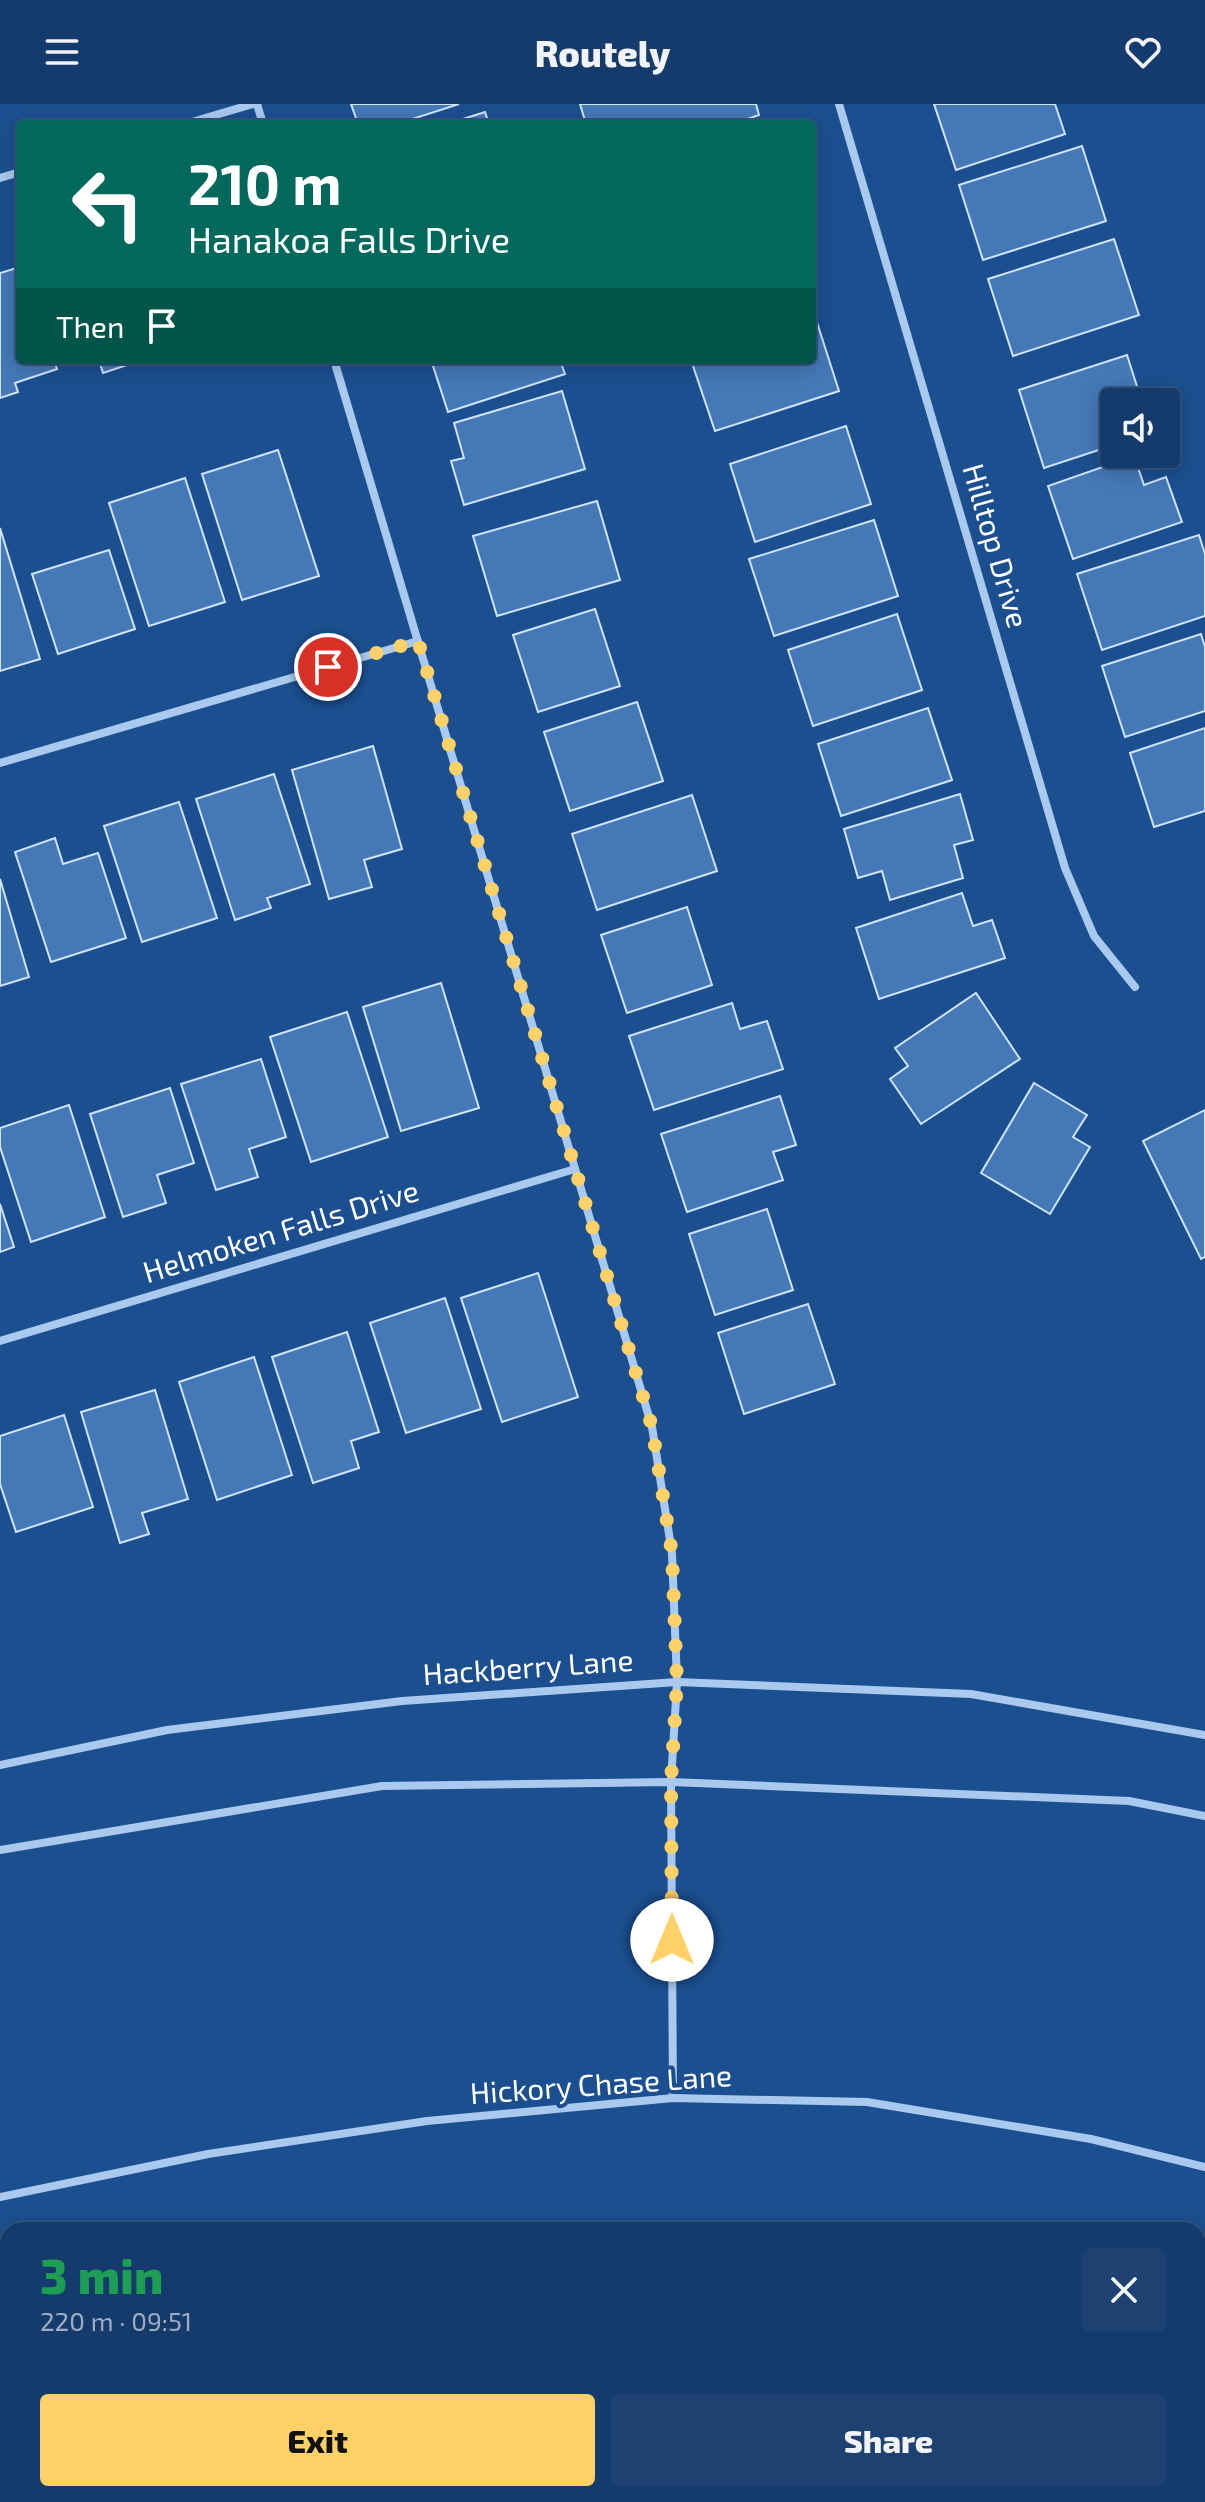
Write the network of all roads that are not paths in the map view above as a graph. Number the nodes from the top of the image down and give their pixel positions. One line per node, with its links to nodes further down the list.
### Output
1 (255, 104): 3 (street)
2 (839, 104): 7 (street, Hilltop Drive)
3 (199, 120)
4 (335, 364): 5 (street)
5 (418, 641): 6 (street); 8 (street)
6 (0, 763)
7 (1135, 987)
8 (575, 1169): 9 (street, Helmoken Falls Drive); 10 (street)
9 (0, 1341)
10 (677, 1682): 11 (street, Hackberry Lane); 12 (street, Hackberry Lane); 13 (street)
11 (1205, 1735)
12 (0, 1765)
13 (671, 1782): 14 (street); 15 (street); 16 (street)
14 (1205, 1816)
15 (0, 1850)
16 (673, 2098): 17 (street, Hickory Chase Lane); 18 (street, Hickory Chase Lane)
17 (1205, 2167)
18 (0, 2197)

